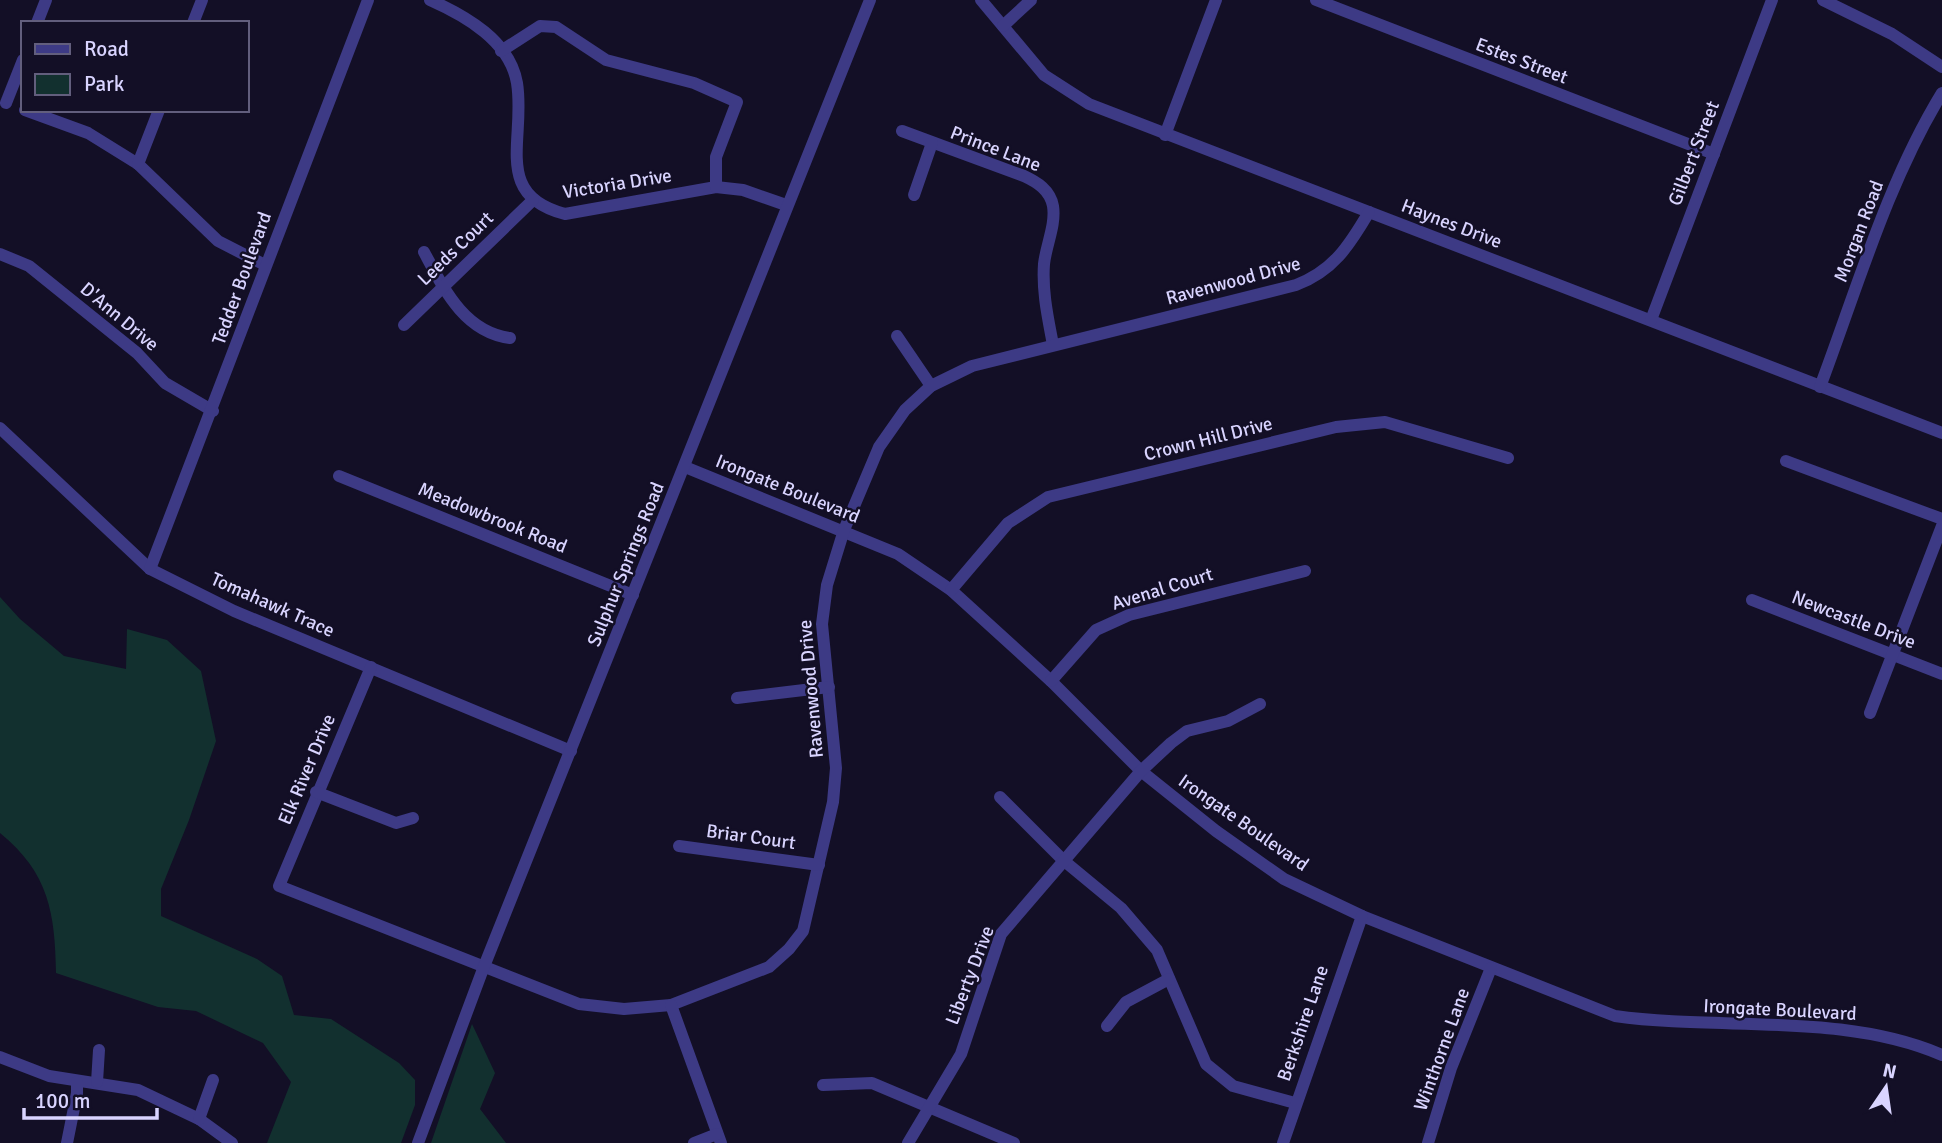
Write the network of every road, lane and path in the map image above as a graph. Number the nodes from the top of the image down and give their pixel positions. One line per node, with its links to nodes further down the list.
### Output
1 (46, 0): 12 (street)
2 (202, 0): 13 (street)
3 (368, 0): 35 (street, Tedder Boulevard)
4 (430, 0): 15 (street)
5 (870, 0): 31 (street, Sulphur Springs Road)
6 (981, 0): 14 (street, Haynes Drive)
7 (1031, 0): 14 (street)
8 (1216, 0): 24 (street)
9 (1316, 0): 26 (street, Estes Street)
10 (1772, 0): 26 (street, Gilbert Street)
11 (1823, 0): 17 (street)
12 (38, 21)
13 (194, 21)
14 (1003, 26): 24 (street, Haynes Drive)
15 (501, 51): 28 (street); 30 (street)
16 (21, 64): 19 (street)
17 (1942, 67)
18 (1942, 93): 43 (street, Morgan Road)
19 (3, 102): 20 (street)
20 (21, 109)
21 (29, 112): 27 (street)
22 (158, 112): 27 (street)
23 (902, 131): 25 (street, Prince Lane)
24 (1166, 135): 32 (street, Haynes Drive)
25 (932, 144): 29 (street); 41 (street, Prince Lane)
26 (1714, 154): 37 (street, Gilbert Street)
27 (138, 164): 35 (street)
28 (716, 187): 30 (street, Victoria Drive); 31 (street, Victoria Drive)
29 (914, 195)
30 (533, 201): 36 (street, Leeds Court)
31 (786, 205): 49 (street, Sulphur Springs Road)
32 (1369, 212): 37 (street, Haynes Drive); 41 (street, Ravenwood Drive)
33 (424, 252): 36 (street)
34 (0, 254): 44 (street, D'Ann Drive)
35 (265, 265): 44 (street, Tedder Boulevard)
36 (442, 286): 38 (street, Leeds Court); 40 (street)
37 (1651, 320): 43 (street, Haynes Drive)
38 (404, 325)
39 (897, 336): 42 (street)
40 (510, 338)
41 (1053, 345): 42 (street, Ravenwood Drive)
42 (931, 386): 53 (street, Ravenwood Drive)
43 (1820, 387): 46 (street, Haynes Drive)
44 (212, 411): 54 (street, Tedder Boulevard)
45 (0, 428): 54 (street, Tomahawk Trace)
46 (1942, 433)
47 (1508, 458): 56 (street, Crown Hill Drive)
48 (1786, 461): 51 (street)
49 (684, 467): 53 (street, Irongate Boulevard); 57 (street, Sulphur Springs Road)
50 (339, 476): 57 (street, Meadowbrook Road)
51 (1942, 519)
52 (1942, 526): 59 (street)
53 (844, 530): 56 (street, Irongate Boulevard); 63 (street, Ravenwood Drive)
54 (150, 569): 60 (street, Tomahawk Trace)
55 (1305, 571): 62 (street, Avenal Court)
56 (951, 590): 62 (street, Irongate Boulevard)
57 (633, 595): 67 (street, Sulphur Springs Road)
58 (1752, 600): 59 (street, Newcastle Drive)
59 (1892, 655): 61 (street, Newcastle Drive); 66 (street)
60 (372, 667): 67 (street, Tomahawk Trace); 69 (street, Elk River Drive)
61 (1942, 674)
62 (1051, 681): 68 (street, Irongate Boulevard)
63 (829, 687): 64 (street); 74 (street, Ravenwood Drive)
64 (737, 698)
65 (1260, 704): 68 (street, Liberty Drive)
66 (1870, 713)
67 (571, 751): 78 (street, Sulphur Springs Road)
68 (1141, 771): 73 (street, Liberty Drive); 76 (street, Irongate Boulevard)
69 (316, 792): 71 (street); 75 (street, Elk River Drive)
70 (1000, 797): 73 (street)
71 (413, 818)
72 (679, 846): 74 (street, Briar Court)
73 (1063, 860): 79 (street); 90 (street, Liberty Drive)
74 (819, 865): 80 (street, Ravenwood Drive)
75 (279, 886): 78 (street, Ravenwood Drive)
76 (1362, 916): 77 (street, Irongate Boulevard); 89 (street, Berkshire Lane)
77 (1491, 968): 83 (street, Irongate Boulevard); 100 (street, Winthorne Lane)
78 (483, 969): 80 (street, Ravenwood Drive); 95 (street, Sulphur Springs Road)
79 (1169, 979): 81 (street); 89 (street)
80 (671, 1005): 92 (street)
81 (1107, 1026)
82 (99, 1050): 87 (street)
83 (1942, 1055)
84 (0, 1057): 86 (street)
85 (214, 1080): 91 (street)
86 (77, 1082): 87 (street); 93 (street)
87 (97, 1082): 91 (street)
88 (823, 1085): 90 (street)
89 (1295, 1103): 99 (street, Berkshire Lane)
90 (930, 1108): 97 (street, Liberty Drive); 98 (street)
91 (198, 1119): 94 (street)
92 (719, 1138): 96 (street)
93 (67, 1143)
94 (232, 1143)
95 (418, 1143)
96 (694, 1143)
97 (908, 1143)
98 (1014, 1143)
99 (1283, 1143)
100 (1428, 1143)

